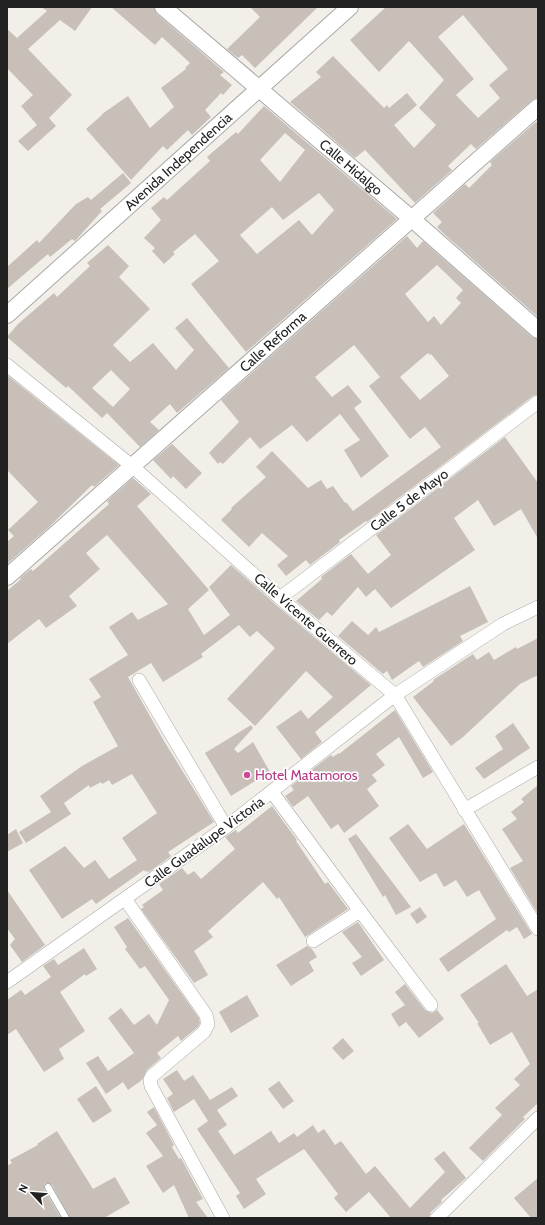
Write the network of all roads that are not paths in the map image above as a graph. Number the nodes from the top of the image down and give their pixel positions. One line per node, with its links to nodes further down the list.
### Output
1 (163, 7): 3 (street, Calle Hidalgo)
2 (350, 7): 3 (street, Avenida Independencia)
3 (260, 89): 5 (street, Calle Hidalgo); 6 (street, Avenida Independencia)
4 (538, 107): 5 (street, Calle Reforma)
5 (412, 219): 7 (street, Calle Hidalgo); 10 (street, Calle Reforma)
6 (7, 315)
7 (538, 330)
8 (7, 365): 10 (street, Calle Vicente Guerrero)
9 (538, 402): 12 (street, Calle 5 de Mayo)
10 (132, 466): 11 (street, Calle Reforma); 12 (street, Calle Vicente Guerrero)
11 (7, 577)
12 (280, 598): 15 (street, Calle Vicente Guerrero)
13 (538, 607): 15 (street, Calle Guadalupe Victoria)
14 (139, 680): 19 (street)
15 (395, 695): 17 (street, Calle Guadalupe Victoria); 18 (street, Calle Vicente Guerrero)
16 (538, 767): 18 (street)
17 (272, 792): 19 (street, Calle Guadalupe Victoria); 21 (street)
18 (464, 810): 22 (street, Calle Vicente Guerrero)
19 (226, 827): 20 (street, Calle Guadalupe Victoria)
20 (125, 900): 24 (street, Calle Guadalupe Victoria); 29 (street)
21 (360, 911): 23 (street); 25 (street)
22 (538, 929)
23 (313, 941)
24 (7, 982)
25 (431, 1005)
26 (538, 1118): 30 (street)
27 (48, 1187): 28 (lane)
28 (66, 1218)
29 (224, 1218)
30 (437, 1218)

